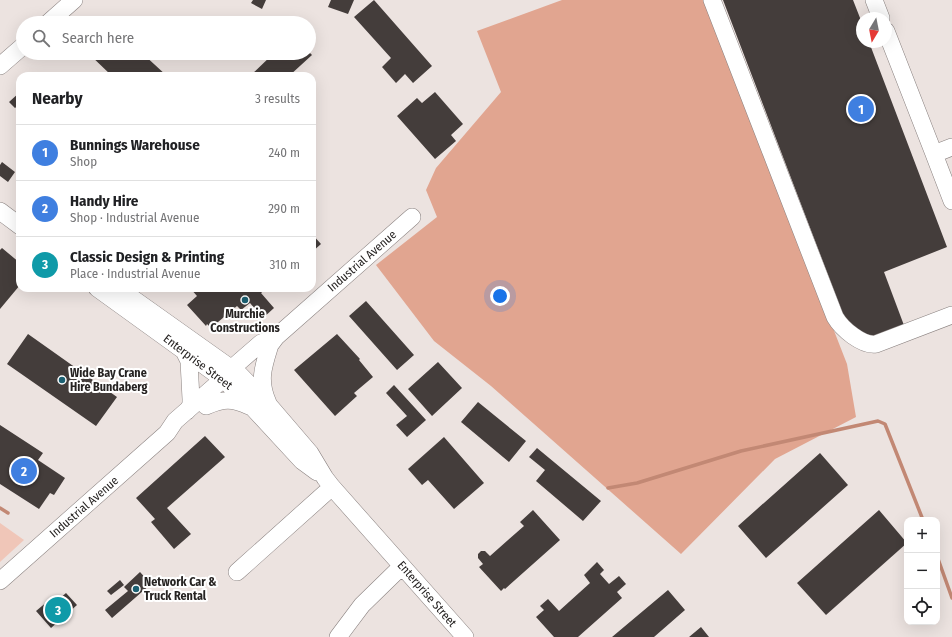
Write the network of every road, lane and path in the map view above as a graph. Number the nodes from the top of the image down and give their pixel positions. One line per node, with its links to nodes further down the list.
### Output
1 (74, 0): 5 (street)
2 (712, 0): 17 (street)
3 (874, 0): 4 (street)
4 (879, 12)
5 (56, 16)
6 (892, 46): 10 (street)
7 (16, 52): 8 (street)
8 (0, 66)
9 (952, 147): 10 (street)
10 (934, 154): 11 (street)
11 (952, 201)
12 (0, 211): 14 (street)
13 (412, 216): 18 (street, Industrial Avenue)
14 (16, 223)
15 (103, 292): 19 (street, Enterprise Street)
16 (123, 292): 20 (street, Enterprise Street)
17 (952, 315)
18 (273, 341): 20 (street, Industrial Avenue); 22 (street)
19 (184, 351): 20 (street, Enterprise Street); 23 (street)
20 (231, 377): 21 (street, Industrial Avenue); 22 (street, Enterprise Street); 23 (street, Industrial Avenue)
21 (206, 406): 22 (street); 24 (street, Industrial Avenue)
22 (261, 406): 25 (street, Enterprise Street)
23 (187, 411): 24 (street, Industrial Avenue)
24 (167, 433): 28 (street, Industrial Avenue)
25 (328, 482): 26 (street, Enterprise Street); 27 (street)
26 (402, 566): 29 (street); 30 (street, Enterprise Street)
27 (237, 572)
28 (0, 581)
29 (338, 637)
30 (465, 637)

